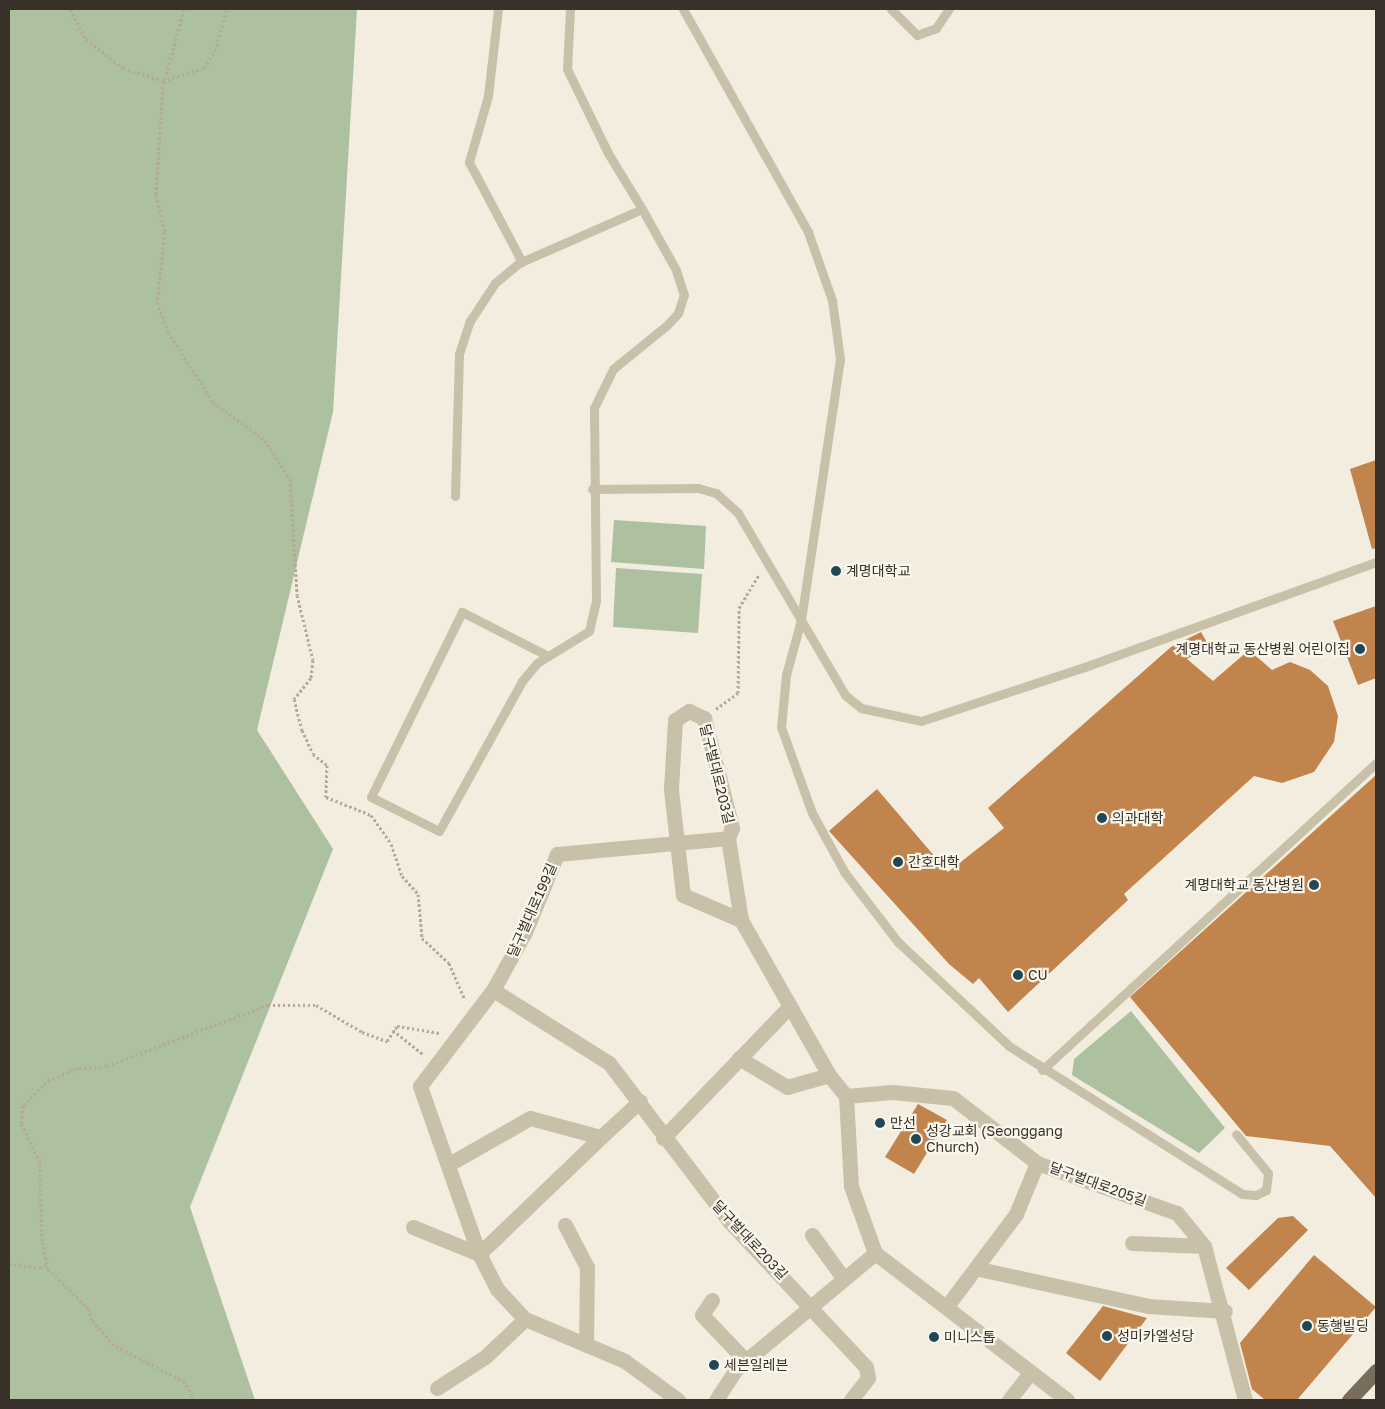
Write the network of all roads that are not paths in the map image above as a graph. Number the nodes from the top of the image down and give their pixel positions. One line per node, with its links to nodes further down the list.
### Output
1 (498, 9): 7 (lane)
2 (570, 9): 6 (lane)
3 (683, 9): 11 (lane)
4 (891, 9): 5 (lane)
5 (949, 9)
6 (642, 209): 7 (lane); 8 (lane)
7 (522, 262): 9 (lane)
8 (592, 489): 11 (lane); 12 (lane)
9 (455, 496)
10 (1376, 562): 11 (lane)
11 (801, 620): 20 (lane)
12 (548, 656): 12 (lane)
13 (1376, 763): 20 (lane)
14 (728, 838): 15 (street, 달구벌대로199길); 15 (street, 달구벌대로203길); 16 (street, 달구벌대로203길)
15 (674, 842): 16 (street, 달구벌대로203길); 17 (street, 달구벌대로199길)
16 (741, 920): 18 (street, 달구벌대로203길)
17 (493, 990): 23 (street, 달구벌대로203길); 28 (street, 달구벌대로199길)
18 (790, 1006): 19 (street); 21 (street, 달구벌대로203길)
19 (739, 1058): 21 (street); 26 (street)
20 (1042, 1070): 24 (lane)
21 (829, 1076): 22 (street, 달구벌대로203길)
22 (846, 1096): 27 (street, 달구벌대로205길); 34 (street)
23 (640, 1101): 25 (street); 26 (street, 달구벌대로203길)
24 (1236, 1134)
25 (601, 1137): 28 (street); 35 (street)
26 (663, 1138): 40 (street, 달구벌대로203길)
27 (1037, 1163): 33 (street, 달구벌대로205길); 36 (street)
28 (448, 1164): 35 (street, 달구벌대로199길)
29 (565, 1226): 43 (street)
30 (413, 1227): 35 (street)
31 (812, 1235): 37 (street)
32 (1132, 1243): 33 (street)
33 (1204, 1246): 41 (street, 달구벌대로205길)
34 (875, 1253): 37 (street); 39 (street)
35 (479, 1254): 42 (street, 달구벌대로199길)
36 (979, 1269): 39 (street); 41 (street)
37 (844, 1279): 40 (street)
38 (712, 1300): 44 (street)
39 (947, 1306): 46 (street)
40 (813, 1308): 44 (street); 50 (street)
41 (1225, 1311): 53 (street, 달구벌대로205길)
42 (525, 1319): 43 (street, 달구벌대로199길); 47 (street)
43 (586, 1345): 48 (street, 달구벌대로199길)
44 (746, 1361): 49 (street)
45 (1376, 1371): 54 (main road)
46 (1030, 1373): 51 (street); 52 (street)
47 (437, 1388)
48 (678, 1400)
49 (716, 1400)
50 (851, 1400)
51 (1009, 1400)
52 (1067, 1400)
53 (1245, 1400)
54 (1349, 1400)

